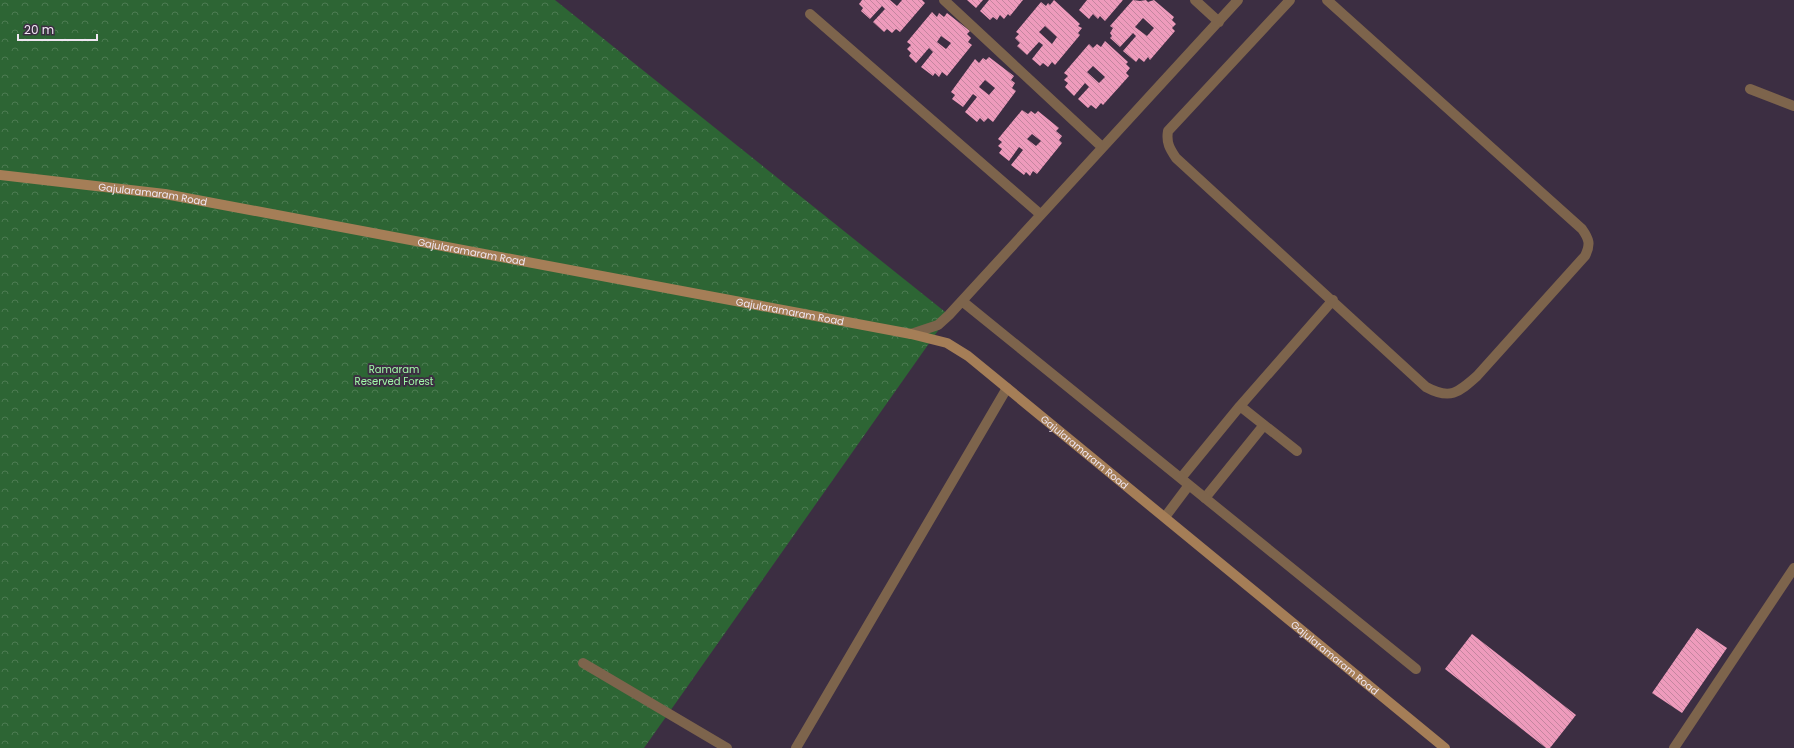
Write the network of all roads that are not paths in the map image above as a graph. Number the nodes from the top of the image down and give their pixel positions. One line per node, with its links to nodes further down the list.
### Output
1 (944, 0): 10 (street)
2 (1195, 0): 7 (street)
3 (1238, 0): 7 (street)
4 (1290, 0): 13 (street)
5 (1327, 0): 13 (street)
6 (810, 14): 12 (street)
7 (1219, 22): 10 (street)
8 (1750, 89): 9 (street)
9 (1794, 106)
10 (1102, 147): 12 (street)
11 (0, 175): 15 (main road, Gajularamaram Road)
12 (1040, 214): 14 (street)
13 (1333, 300): 17 (street)
14 (962, 301): 15 (street); 20 (street)
15 (911, 334): 16 (main road, Gajularamaram Road)
16 (1007, 388): 23 (main road, Gajularamaram Road); 28 (street)
17 (1240, 406): 18 (street); 20 (street)
18 (1264, 425): 19 (street); 22 (street)
19 (1296, 451)
20 (1181, 478): 21 (street)
21 (1189, 486): 22 (street); 23 (street)
22 (1205, 498): 26 (street)
23 (1165, 517): 29 (main road, Gajularamaram Road)
24 (1794, 568): 30 (street)
25 (583, 663): 27 (street)
26 (1416, 669)
27 (727, 748)
28 (796, 748)
29 (1445, 748)
30 (1674, 748)

